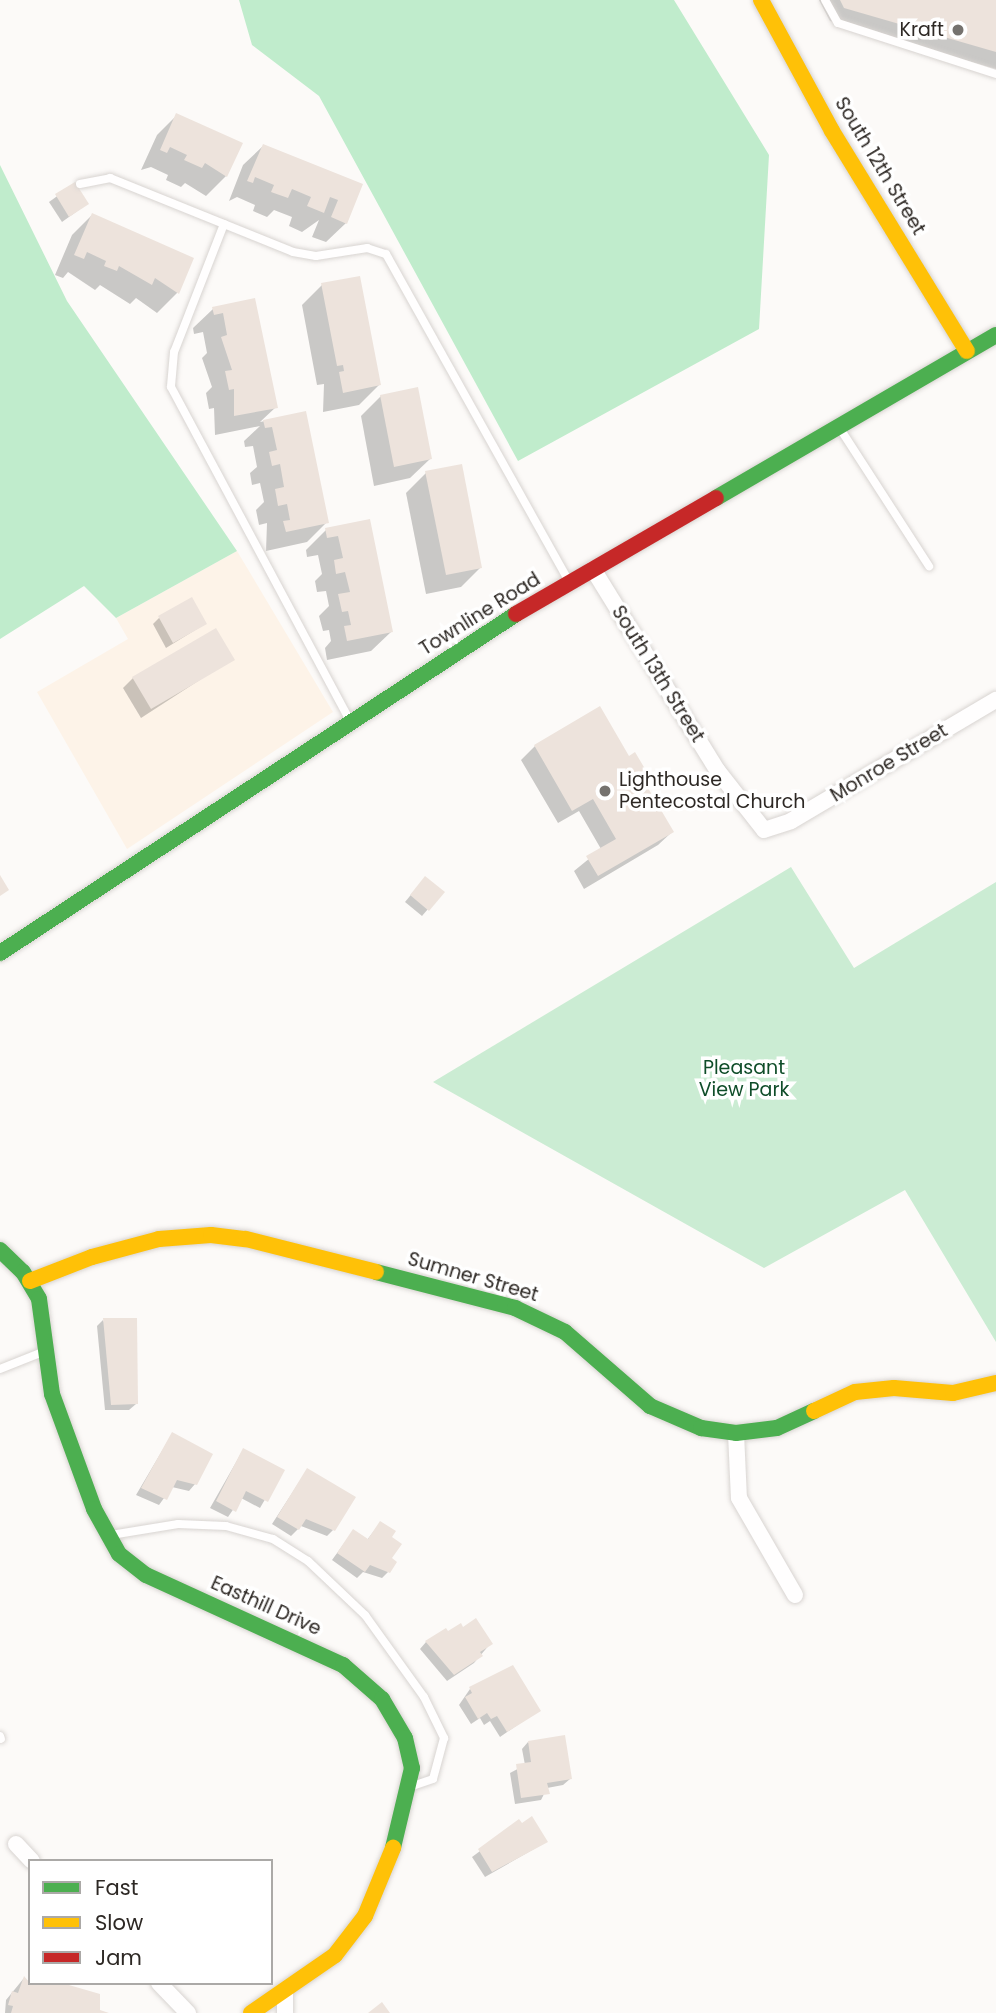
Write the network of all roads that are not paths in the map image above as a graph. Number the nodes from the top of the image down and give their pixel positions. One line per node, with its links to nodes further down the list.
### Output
1 (761, 0): 7 (street, South 12th Street)
2 (825, 0): 3 (lane)
3 (996, 74)
4 (80, 184): 5 (lane)
5 (224, 224): 11 (lane); 13 (lane)
6 (996, 335): 7 (street, Townline Road)
7 (967, 351): 8 (street, Townline Road)
8 (838, 426): 9 (lane); 10 (street, Townline Road)
9 (929, 566)
10 (593, 569): 11 (street, Townline Road); 14 (street, South 13th Street)
11 (570, 583): 13 (street, Townline Road)
12 (996, 700): 14 (street, Monroe Street)
13 (351, 722): 15 (street, Townline Road)
14 (782, 826)
15 (0, 953)
16 (0, 1250): 17 (street, Easthill Drive)
17 (30, 1282): 18 (street, Easthill Drive); 21 (street, Sumner Street)
18 (46, 1351): 19 (lane); 22 (street, Easthill Drive)
19 (0, 1369)
20 (996, 1383): 21 (street, Sumner Street)
21 (736, 1433): 23 (street)
22 (107, 1535): 24 (street, Easthill Drive); 24 (lane)
23 (795, 1595)
24 (411, 1787): 28 (street, Easthill Drive)
25 (16, 1844): 26 (street)
26 (30, 1859)
27 (161, 1985): 29 (street)
28 (285, 1992): 30 (street, Easthill Drive); 31 (street)
29 (188, 2013)
30 (251, 2013)
31 (285, 2013)

